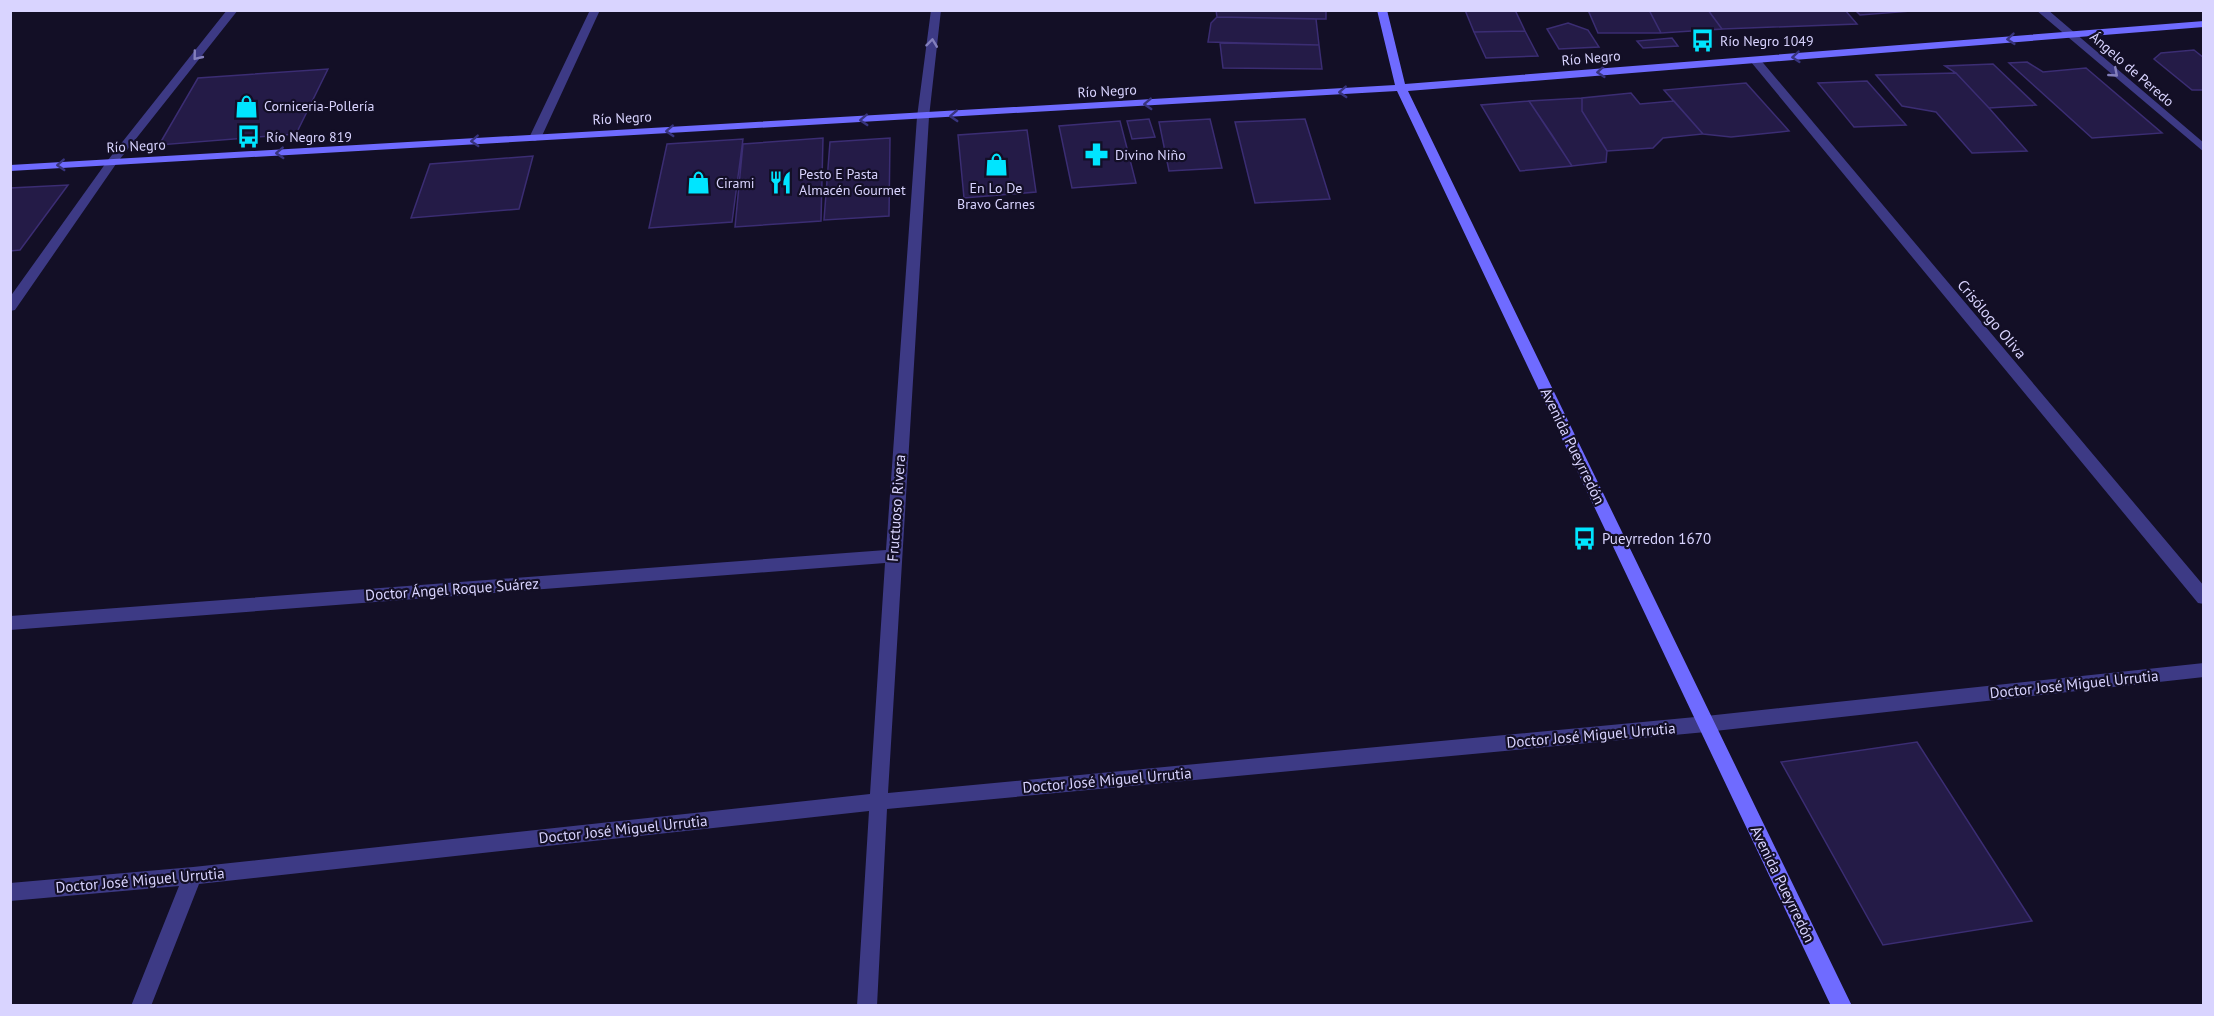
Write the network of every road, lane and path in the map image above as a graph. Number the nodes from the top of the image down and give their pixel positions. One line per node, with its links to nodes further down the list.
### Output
1 (233, 10): 13 (street, one-way to 13)
2 (595, 10): 11 (street)
3 (936, 10): 10 (street, Fructuoso Rivera, one-way to 3)
4 (1382, 10): 9 (street, Avenida Pueyrredón)
5 (2041, 10): 7 (street, Ángelo de Peredo)
6 (2204, 24): 7 (street, Río Negro)
7 (2069, 34): 8 (street, Río Negro, one-way to 8); 12 (street, Ángelo de Peredo, one-way to 12)
8 (1755, 60): 9 (street, Río Negro, one-way to 9); 17 (street, Crisólogo Oliva)
9 (1401, 88): 10 (street, Río Negro, one-way to 10); 20 (street, Avenida Pueyrredón)
10 (923, 117): 11 (street, Río Negro, one-way to 11); 16 (street, Fructuoso Rivera)
11 (535, 138): 13 (street, Río Negro, one-way to 13)
12 (2204, 149)
13 (112, 162): 14 (street, Río Negro, one-way to 14); 15 (street)
14 (10, 168)
15 (10, 307)
16 (892, 556): 18 (street, Doctor Ángel Roque Suárez); 21 (street, Fructuoso Rivera)
17 (2204, 598)
18 (10, 623)
19 (2204, 670): 20 (street, Doctor José Miguel Urrutia)
20 (1706, 724): 21 (street, Doctor José Miguel Urrutia); 26 (street, Avenida Pueyrredón)
21 (878, 802): 22 (street, Doctor José Miguel Urrutia); 25 (street, Fructuoso Rivera)
22 (193, 876): 23 (street, Doctor José Miguel Urrutia); 24 (street)
23 (10, 892)
24 (141, 1005)
25 (867, 1005)
26 (1842, 1005)

